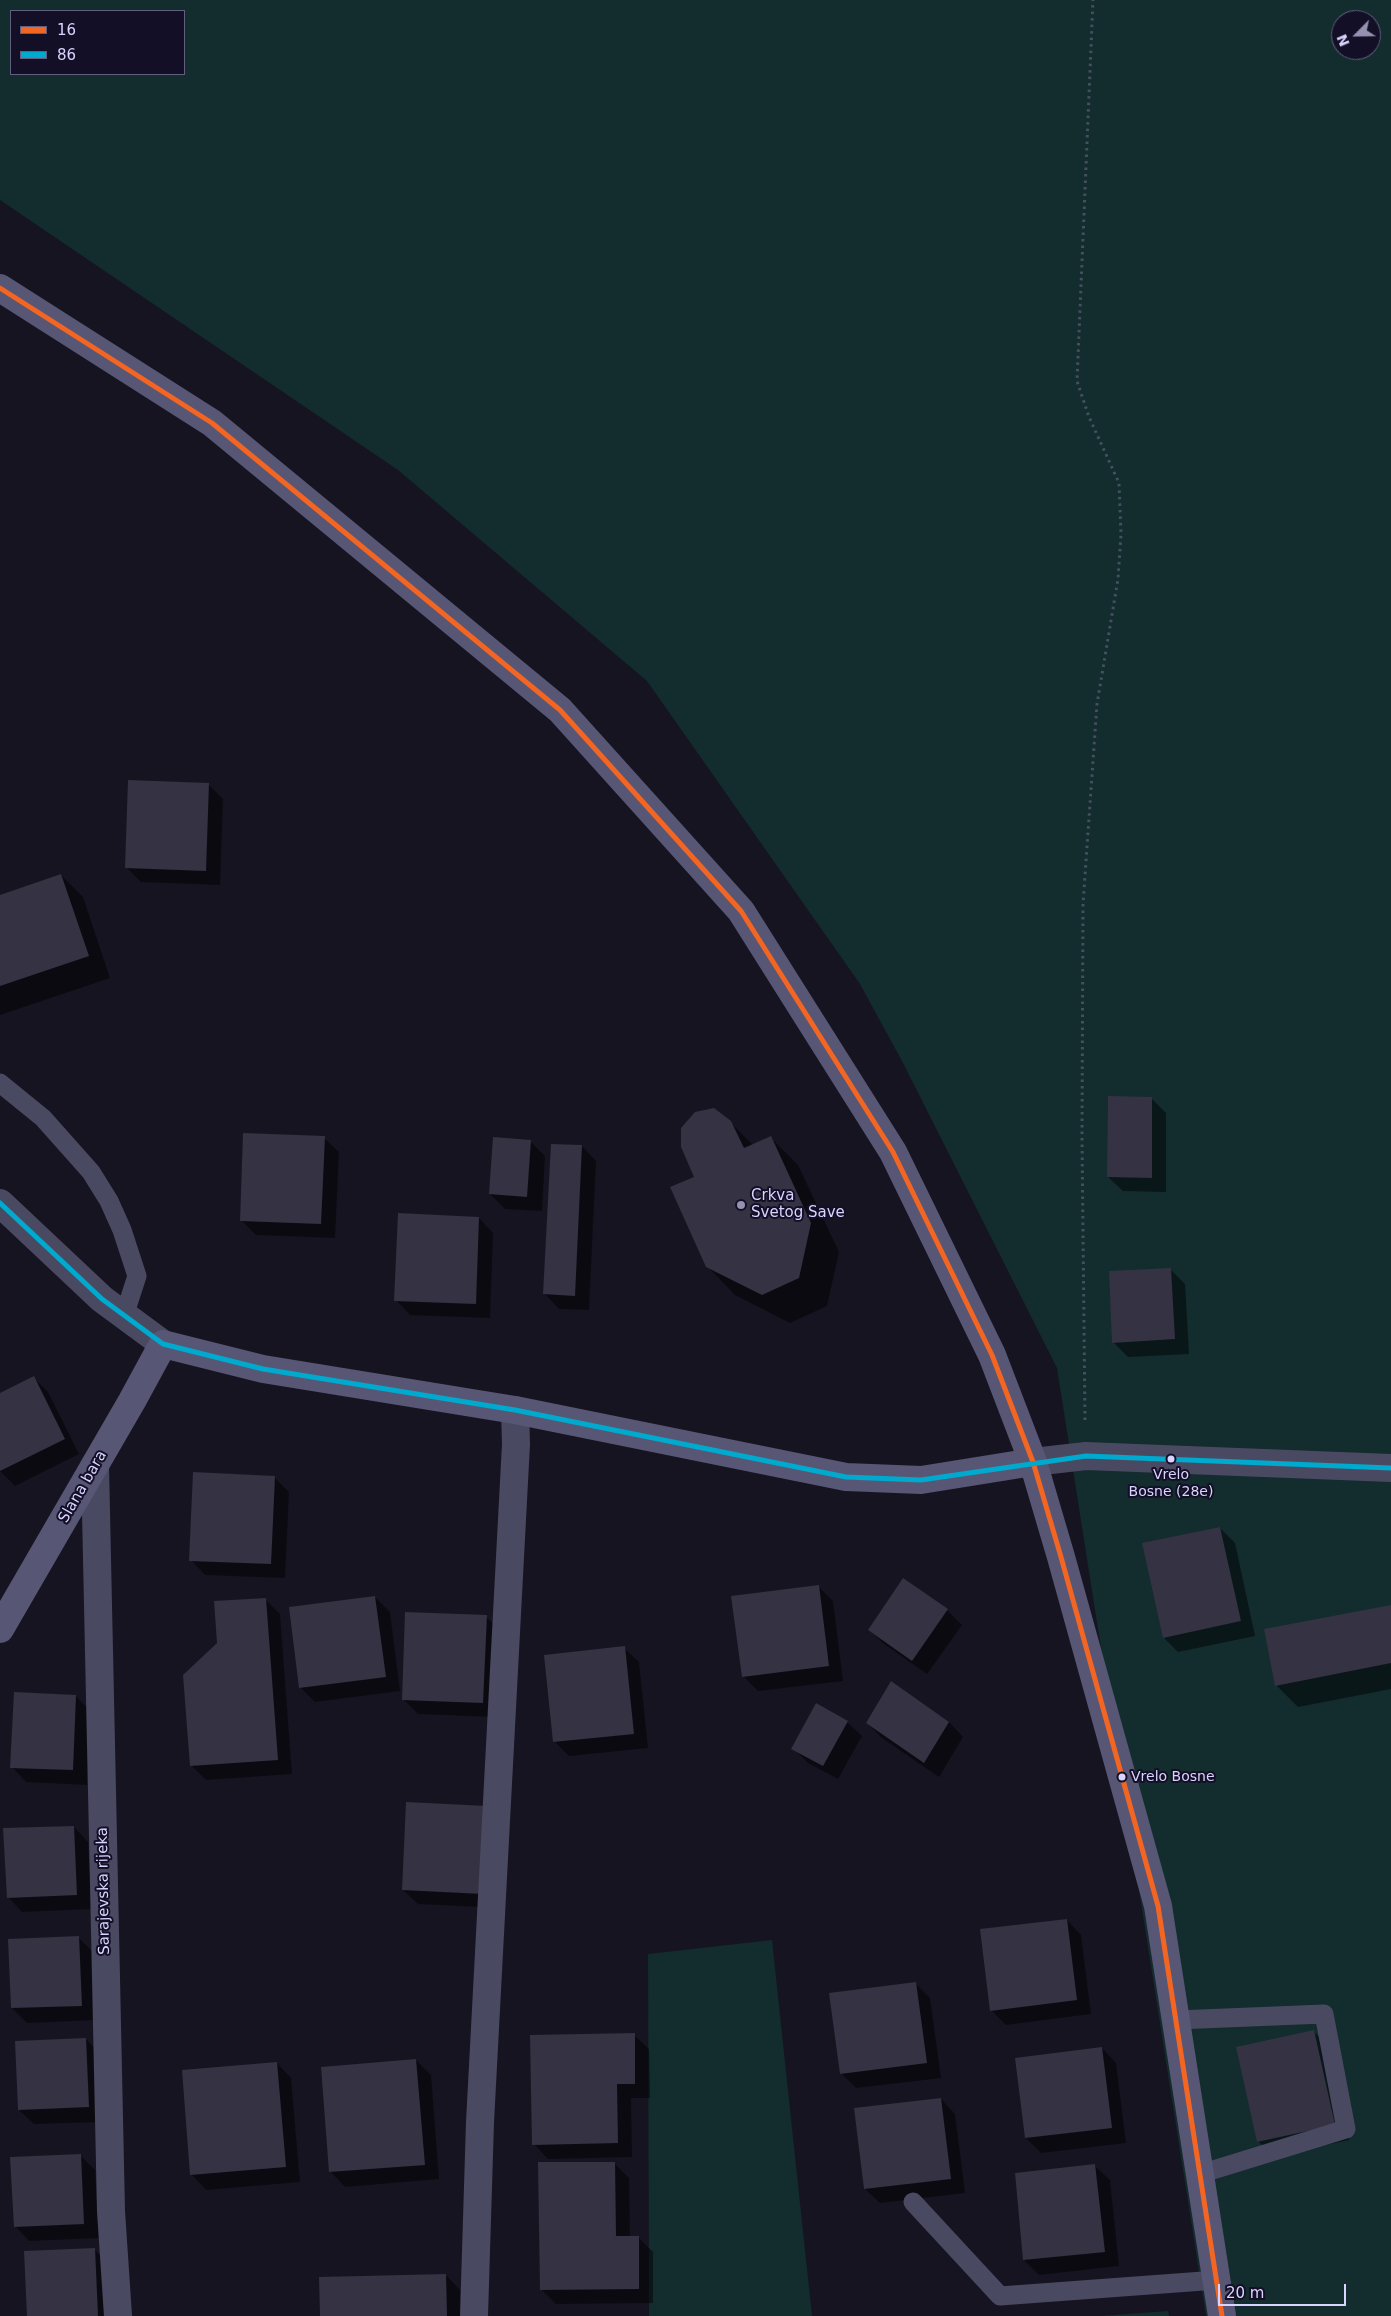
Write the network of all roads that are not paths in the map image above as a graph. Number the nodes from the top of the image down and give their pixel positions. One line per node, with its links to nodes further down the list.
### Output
1 (0, 288): 7 (main road)
2 (0, 1083): 4 (lane)
3 (0, 1203): 4 (street)
4 (124, 1316): 5 (street)
5 (163, 1344): 6 (main road); 8 (main road, Slana bara)
6 (515, 1410): 7 (main road); 16 (street)
7 (1033, 1462): 9 (street); 11 (main road)
8 (95, 1465): 10 (main road, Slana bara); 15 (street, Sarajevska rijeka)
9 (1391, 1468)
10 (0, 1629)
11 (1176, 2020): 12 (main road); 12 (lane)
12 (1200, 2174): 14 (main road)
13 (913, 2202): 14 (lane)
14 (1217, 2280): 17 (main road)
15 (118, 2316)
16 (474, 2316)
17 (1222, 2316)

